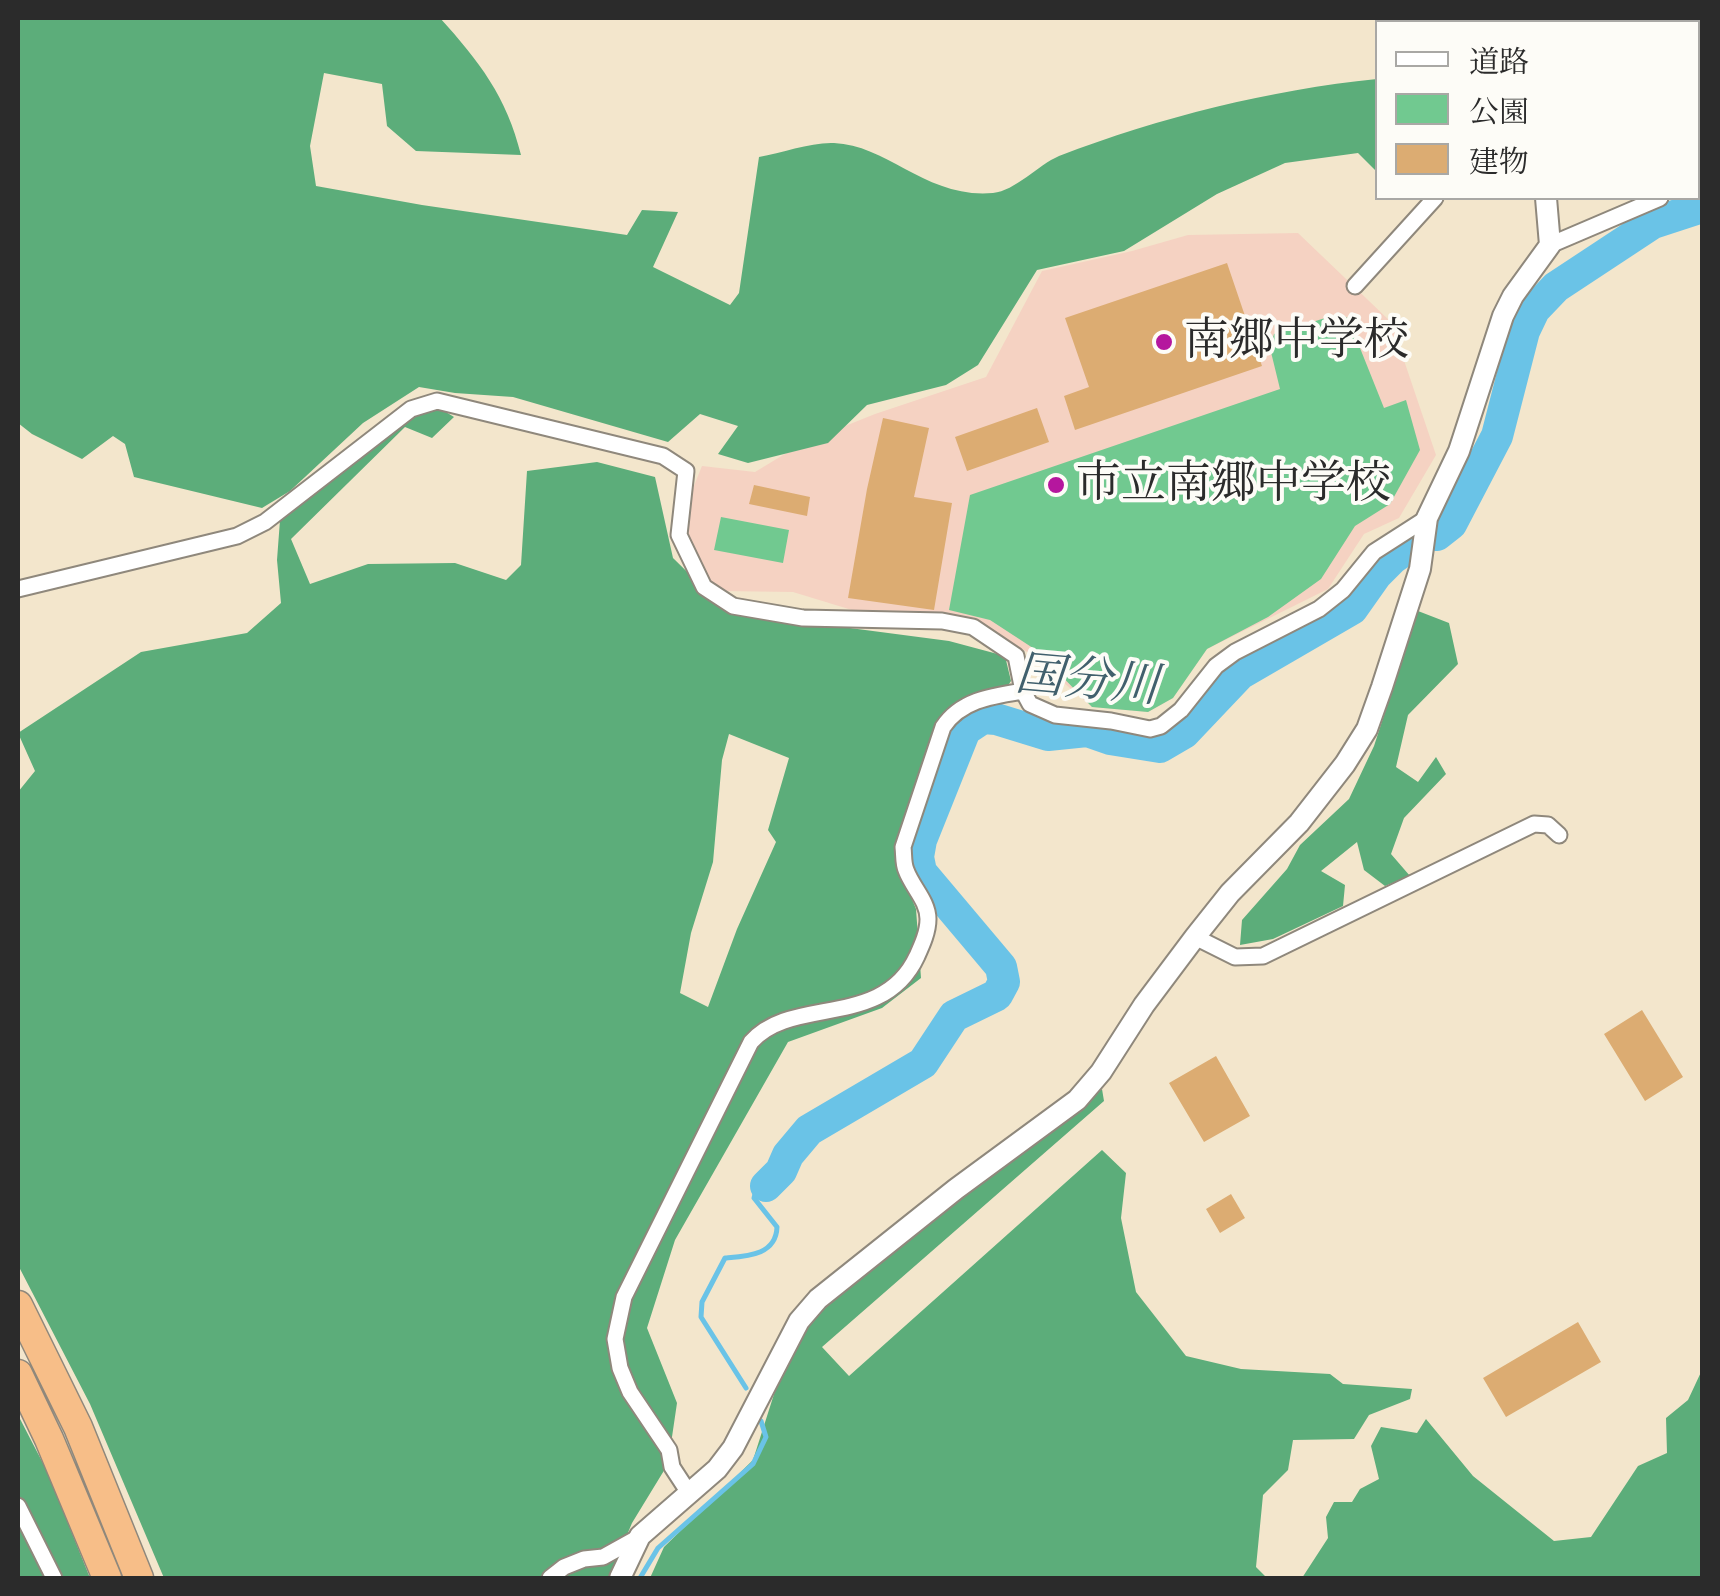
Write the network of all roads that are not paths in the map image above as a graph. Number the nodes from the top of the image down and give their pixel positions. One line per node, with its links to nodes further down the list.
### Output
1 (1433, 200): 5 (street)
2 (1546, 200): 4 (street)
3 (1655, 200): 4 (street)
4 (1550, 246): 6 (street)
5 (1355, 286)
6 (1427, 518): 8 (street); 10 (street)
7 (18, 588): 8 (street)
8 (1023, 691): 13 (street)
9 (1559, 835): 10 (street)
10 (1195, 938): 13 (street)
11 (18, 1305): 18 (highway)
12 (18, 1374): 17 (highway)
13 (689, 1493): 15 (street)
14 (18, 1506): 16 (street)
15 (640, 1536): 19 (street); 20 (street)
16 (54, 1578)
17 (107, 1578)
18 (138, 1578)
19 (550, 1578)
20 (620, 1578)

